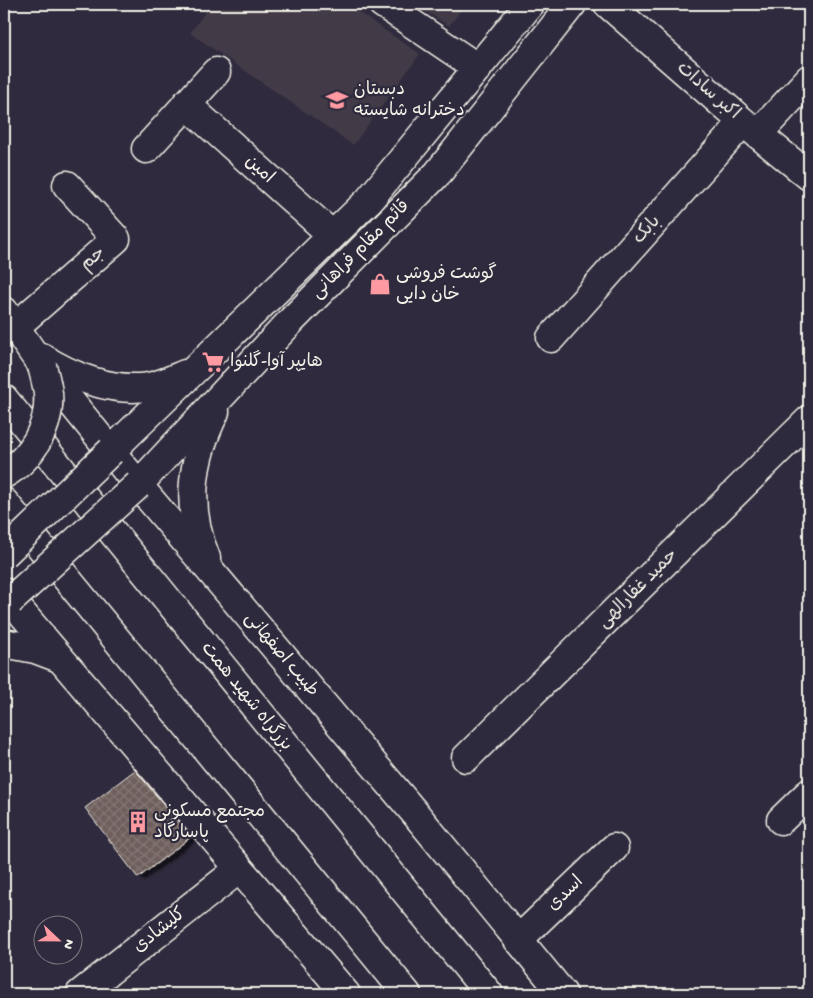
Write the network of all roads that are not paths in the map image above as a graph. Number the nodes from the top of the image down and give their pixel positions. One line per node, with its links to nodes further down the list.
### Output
1 (383, 4): 5 (main road)
2 (530, 4): 5 (main road, قائم مقام فراهانی)
3 (572, 4): 18 (main road, قائم مقام فراهانی)
4 (608, 4): 9 (main road, اکبر سادات)
5 (478, 68): 13 (main road, قائم مقام فراهانی)
6 (216, 72): 8 (main road)
7 (809, 79): 9 (main road, بابک)
8 (186, 104): 10 (main road); 13 (main road, امین)
9 (751, 128): 11 (main road, اکبر سادات); 15 (main road, بابک)
10 (146, 149)
11 (809, 176)
12 (67, 185): 14 (main road, جم)
13 (332, 235): 17 (main road, قائم مقام فراهانی)
14 (9, 319): 16 (main road, طبیب اصفهانی)
15 (551, 338)
16 (37, 359): 17 (main road); 21 (main road, طبیب اصفهانی); 22 (main road, bridge)
17 (193, 370): 21 (main road, قائم مقام فراهانی)
18 (226, 392): 23 (main road, قائم مقام فراهانی); 26 (main road)
19 (4, 399): 39 (main road, بزرگراه شهید همت)
20 (809, 420): 30 (main road, حمید غفارالهی)
21 (111, 451): 23 (main road, طبیب اصفهانی); 25 (main road, قائم مقام فراهانی, bridge)
22 (4, 474)
23 (138, 485): 26 (main road, طبیب اصفهانی); 27 (main road, قائم مقام فراهانی, bridge)
24 (4, 502): 38 (main road)
25 (4, 554)
26 (212, 573): 35 (main road, طبیب اصفهانی)
27 (6, 600): 29 (main road)
28 (4, 643): 29 (main road)
29 (59, 658): 34 (main road)
30 (466, 758)
31 (809, 793): 32 (main road)
32 (781, 820)
33 (614, 848): 35 (main road, اسدی)
34 (239, 869): 36 (main road); 37 (main road, کلیشادی)
35 (518, 940): 40 (main road, طبیب اصفهانی)
36 (341, 992)
37 (80, 994)
38 (407, 994)
39 (489, 994)
40 (563, 994)

